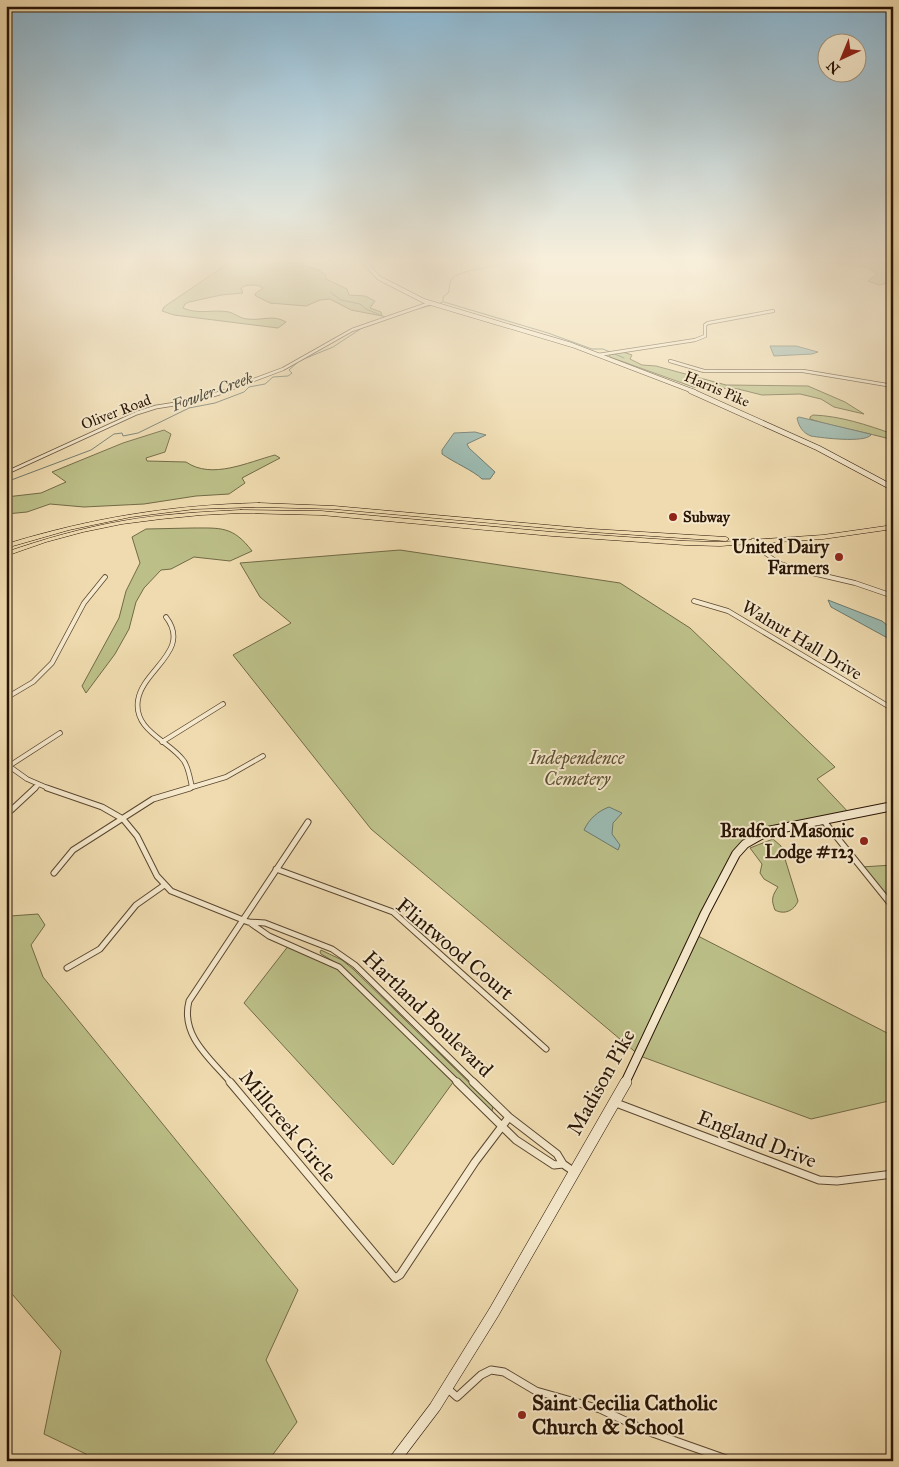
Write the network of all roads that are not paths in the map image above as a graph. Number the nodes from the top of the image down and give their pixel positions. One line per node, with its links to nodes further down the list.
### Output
1 (356, 328): 7 (street, Oliver Road)
2 (518, 328): 4 (main road, Harris Pike)
3 (705, 328): 4 (street)
4 (598, 355): 8 (main road, Harris Pike)
5 (670, 361): 6 (street)
6 (893, 386)
7 (6, 473)
8 (893, 488)
9 (893, 527): 10 (main road)
10 (753, 540): 11 (main road); 12 (main road); 14 (street)
11 (6, 546)
12 (6, 554)
13 (105, 576): 17 (street)
14 (893, 596)
15 (694, 601): 19 (street, Walnut Hall Drive)
16 (166, 617): 21 (street)
17 (6, 698)
18 (223, 704): 21 (street)
19 (893, 709)
20 (60, 733): 23 (street)
21 (162, 742): 25 (street)
22 (263, 756): 25 (street)
23 (7, 765): 24 (street)
24 (38, 785): 27 (street); 28 (street)
25 (192, 787): 28 (street)
26 (893, 806): 29 (main road, Madison Pike)
27 (6, 816)
28 (123, 819): 32 (street); 33 (street)
29 (823, 820): 34 (street); 38 (main road, Madison Pike)
30 (308, 822): 31 (street, Millcreek Circle)
31 (276, 869): 35 (street, Millcreek Circle); 37 (street, Flintwood Court)
32 (54, 873)
33 (163, 886): 35 (street, Hartland Boulevard); 36 (street)
34 (893, 907)
35 (245, 921): 39 (street, Hartland Boulevard); 40 (street, Hartland Boulevard); 40 (street, Millcreek Circle)
36 (66, 968)
37 (546, 1049)
38 (615, 1102): 42 (main road, Madison Pike); 43 (street, England Drive)
39 (509, 1118): 40 (street, Millcreek Circle); 41 (street, Hartland Boulevard)
40 (502, 1127): 41 (street, Hartland Boulevard)
41 (563, 1164): 42 (street, Hartland Boulevard)
42 (574, 1172): 44 (main road, Madison Pike)
43 (893, 1174)
44 (447, 1388): 45 (main road, Madison Pike); 46 (street)
45 (394, 1461)
46 (732, 1461)

